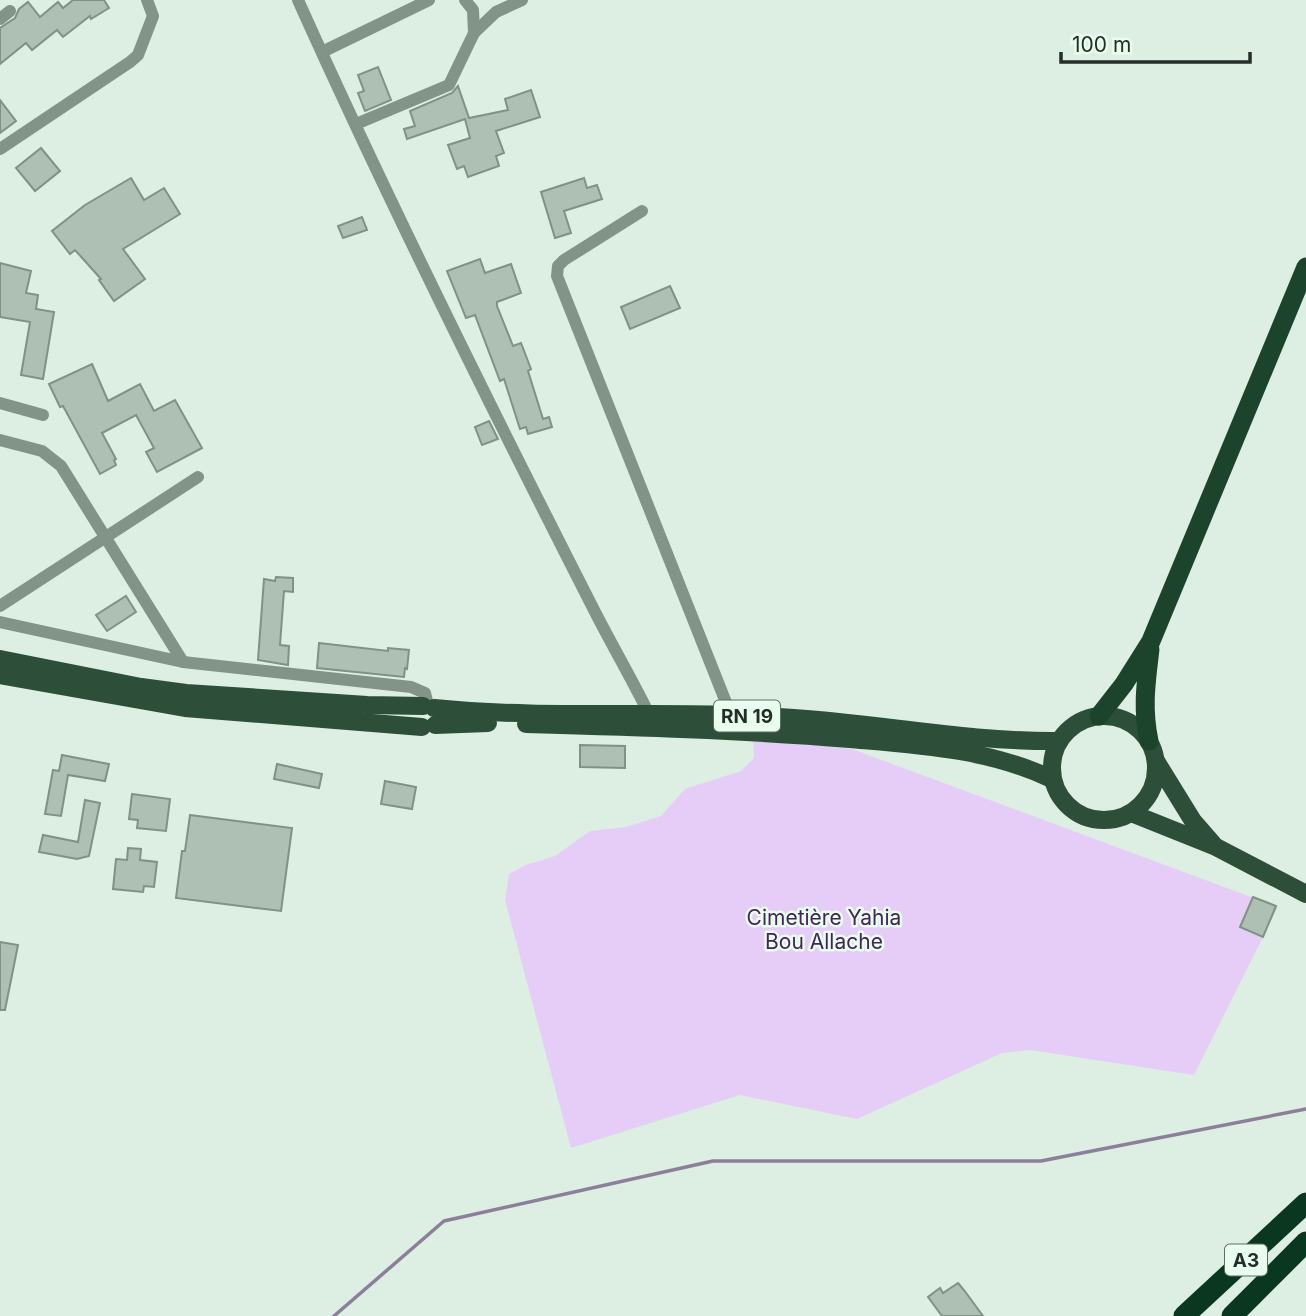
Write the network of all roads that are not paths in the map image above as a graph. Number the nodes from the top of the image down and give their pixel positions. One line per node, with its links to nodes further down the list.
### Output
1 (147, 0): 9 (street)
2 (298, 0): 7 (street)
3 (429, 0): 7 (street)
4 (465, 0): 6 (street)
5 (522, 0): 6 (street)
6 (474, 33): 8 (street)
7 (322, 52): 8 (street)
8 (356, 124): 24 (street)
9 (0, 149)
10 (642, 211): 25 (street)
11 (1306, 267): 19 (highway)
12 (0, 403): 13 (street)
13 (43, 415)
14 (0, 440): 16 (street)
15 (198, 477): 16 (street)
16 (106, 535): 17 (street); 21 (street)
17 (0, 606)
18 (0, 622): 21 (street)
19 (1151, 641): 26 (highway); 28 (highway)
20 (0, 659): 23 (main road, RN 19)
21 (183, 662): 23 (street)
22 (0, 675): 23 (main road, RN 19)
23 (428, 714): 24 (main road, RN 19); 30 (main road, RN 19)
24 (649, 714): 25 (main road, RN 19)
25 (731, 715): 27 (main road, RN 19)
26 (1099, 716): 27 (main road); 28 (main road)
27 (1059, 741): 30 (main road)
28 (1149, 741): 29 (main road)
29 (1156, 761): 31 (main road); 32 (main road)
30 (1052, 779): 31 (main road)
31 (1131, 813): 32 (main road)
32 (1216, 847): 33 (main road)
33 (1306, 894)
34 (1306, 1203): 36 (highway, A3)
35 (1306, 1242): 37 (highway, A3)
36 (1184, 1316)
37 (1232, 1316)

